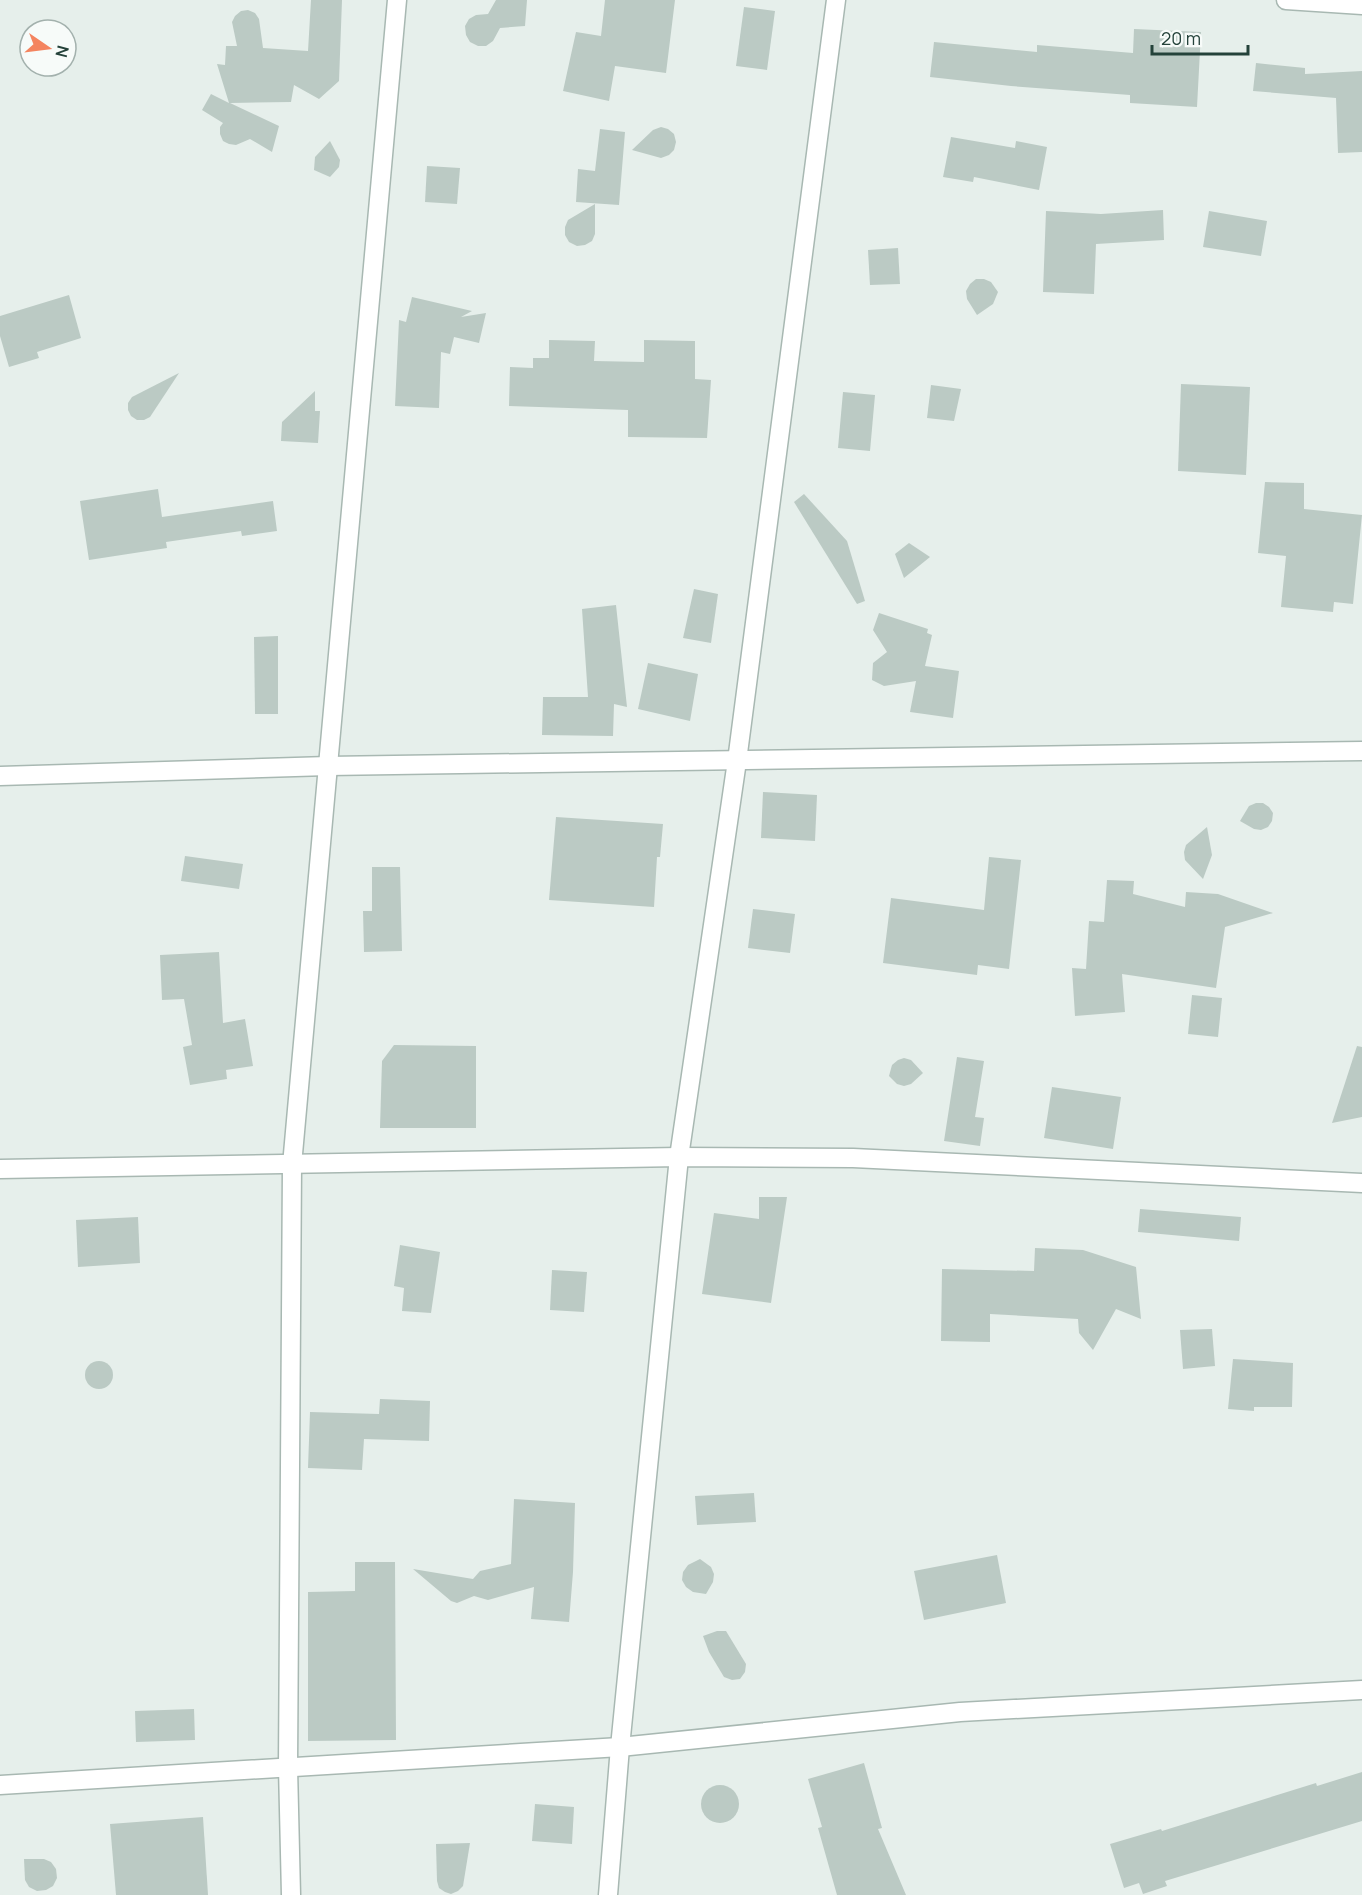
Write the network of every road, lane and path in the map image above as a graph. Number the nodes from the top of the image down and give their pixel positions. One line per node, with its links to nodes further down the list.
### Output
1 (397, 0): 7 (street)
2 (836, 0): 6 (street)
3 (1286, 0): 4 (street)
4 (1362, 4)
5 (1362, 751): 6 (street)
6 (737, 761): 7 (street); 9 (street)
7 (328, 766): 8 (street); 10 (street)
8 (0, 776)
9 (679, 1157): 10 (street); 12 (street); 14 (street)
10 (292, 1165): 11 (street); 15 (street)
11 (0, 1169)
12 (1362, 1183)
13 (1362, 1690): 14 (street)
14 (620, 1747): 15 (street); 18 (street)
15 (288, 1767): 16 (street); 17 (street)
16 (0, 1785)
17 (291, 1895)
18 (608, 1895)

